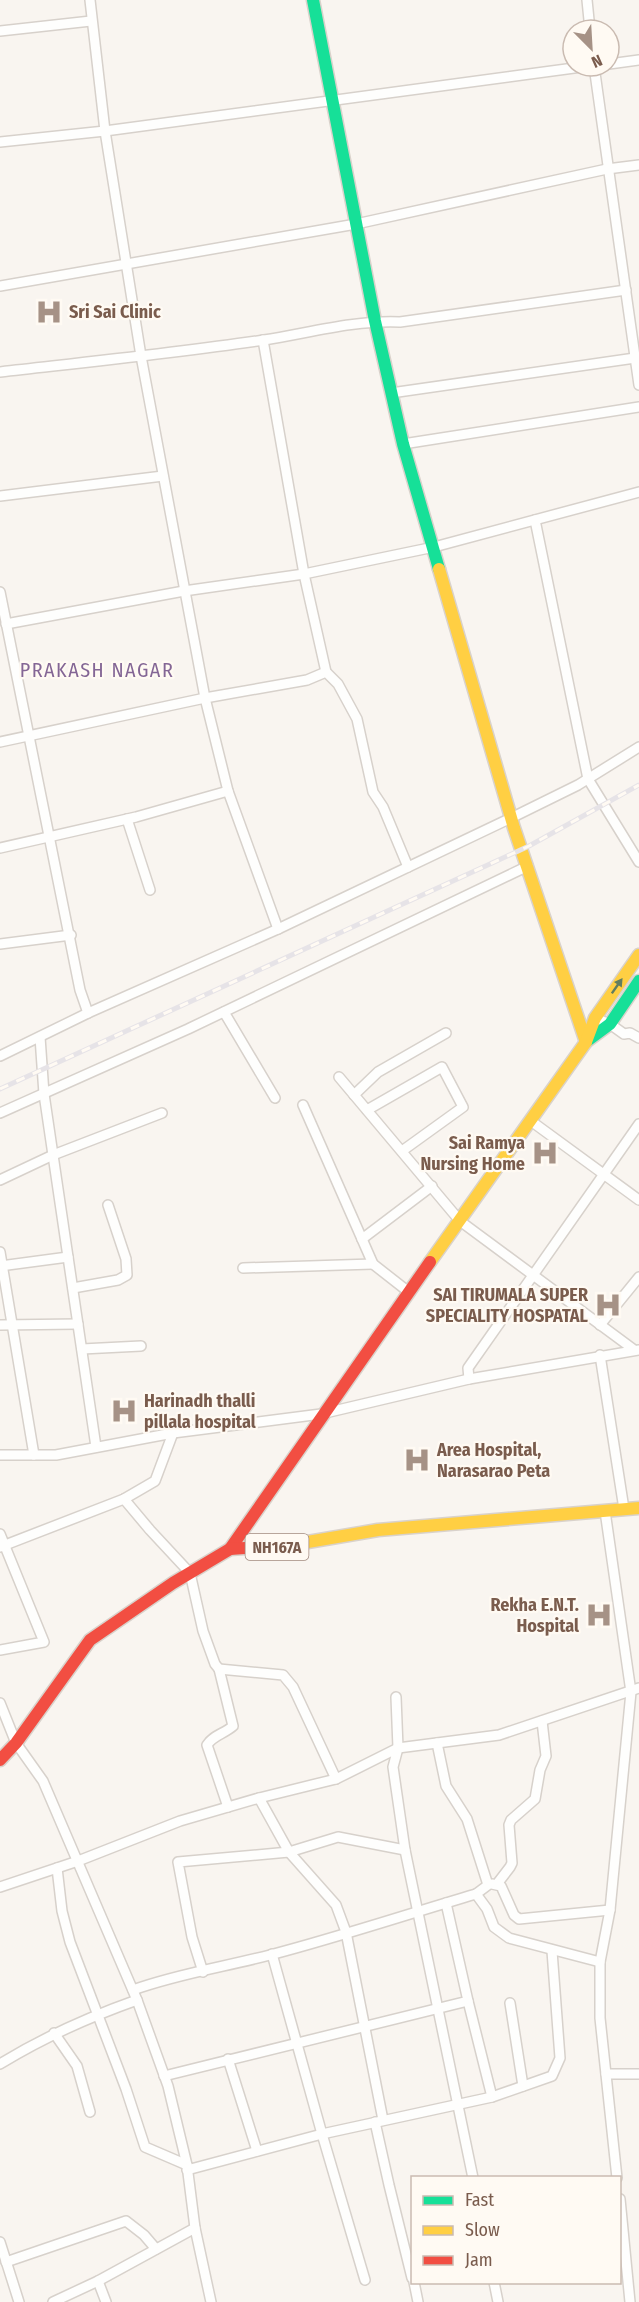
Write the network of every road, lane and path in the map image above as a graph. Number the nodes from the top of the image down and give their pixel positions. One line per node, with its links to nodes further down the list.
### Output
1 (90, 0): 5 (street)
2 (313, 0): 11 (main road)
3 (587, 0): 4 (street)
4 (589, 18)
5 (91, 21): 6 (street); 12 (street)
6 (0, 31)
7 (639, 60): 8 (street)
8 (621, 62)
9 (561, 70): 11 (street)
10 (596, 78): 15 (street)
11 (332, 101): 12 (street); 16 (main road)
12 (105, 131): 13 (street); 17 (street)
13 (0, 142)
14 (639, 165): 15 (street)
15 (607, 169): 16 (street); 19 (street)
16 (356, 224): 17 (street); 20 (main road)
17 (128, 264): 18 (street); 22 (street)
18 (0, 286)
19 (626, 291): 20 (street); 23 (street)
20 (375, 321): 21 (street); 26 (main road)
21 (263, 340): 22 (street); 34 (street)
22 (141, 356): 24 (street); 29 (street)
23 (635, 358): 25 (street); 26 (street)
24 (0, 372)
25 (639, 385)
26 (392, 393): 28 (main road)
27 (639, 407): 28 (street)
28 (403, 444): 33 (main road)
29 (163, 476): 31 (street); 35 (street)
30 (639, 492): 32 (street)
31 (0, 496)
32 (535, 520): 33 (street); 43 (street)
33 (434, 547): 34 (street); 45 (main road)
34 (304, 574): 35 (street); 38 (street)
35 (184, 591): 37 (street); 39 (street)
36 (0, 592): 37 (street)
37 (6, 624): 40 (street)
38 (326, 672): 39 (street); 51 (street)
39 (205, 698): 40 (street); 44 (street)
40 (30, 735): 41 (street); 47 (street)
41 (0, 742)
42 (639, 747): 43 (street)
43 (588, 779): 45 (street); 49 (street)
44 (228, 791): 46 (street); 53 (street)
45 (511, 818): 50 (main road); 51 (street)
46 (127, 819): 47 (street); 52 (street)
47 (51, 837): 48 (street); 54 (street)
48 (0, 848)
49 (639, 862)
50 (528, 866): 58 (street); 65 (main road)
51 (408, 867): 53 (street)
52 (150, 890)
53 (278, 929): 59 (street)
54 (70, 935): 55 (street); 59 (street)
55 (0, 944)
56 (639, 955): 60 (main road, one-way to 56)
57 (639, 981): 61 (main road)
58 (224, 1012): 68 (street); 70 (street)
59 (88, 1013): 63 (street)
60 (596, 1018): 61 (street); 65 (main road)
61 (610, 1024): 64 (street); 65 (main road)
62 (446, 1033): 69 (street)
63 (40, 1037): 66 (street); 68 (street)
64 (639, 1038)
65 (586, 1042): 75 (main road)
66 (0, 1056)
67 (339, 1077): 69 (street)
68 (44, 1094): 73 (street); 78 (street)
69 (354, 1095): 72 (street)
70 (275, 1098)
71 (303, 1105): 85 (street)
72 (367, 1110): 77 (street); 77 (street)
73 (0, 1113)
74 (162, 1113): 78 (street)
75 (531, 1120): 79 (street); 84 (main road)
76 (639, 1124): 79 (street)
77 (402, 1151): 81 (street)
78 (53, 1155): 80 (street); 87 (street)
79 (603, 1174): 82 (street); 91 (street)
80 (0, 1180)
81 (432, 1186): 84 (street); 85 (street)
82 (639, 1200)
83 (108, 1205): 93 (street)
84 (460, 1221): 91 (street); 94 (main road)
85 (362, 1239): 88 (street)
86 (0, 1252): 89 (street)
87 (68, 1257): 89 (street); 93 (street)
88 (374, 1264): 90 (street); 94 (street)
89 (1, 1266): 97 (street)
90 (243, 1268)
91 (533, 1276): 98 (street); 104 (street)
92 (639, 1277): 98 (street)
93 (73, 1288): 95 (street)
94 (410, 1293): 105 (main road)
95 (78, 1324): 97 (street); 101 (street)
96 (0, 1325): 97 (street)
97 (12, 1325): 109 (street)
98 (600, 1325): 102 (street)
99 (639, 1341): 102 (street)
100 (141, 1346): 101 (street)
101 (82, 1349): 107 (street)
102 (636, 1350): 103 (street)
103 (600, 1355): 104 (street); 112 (street)
104 (469, 1379): 105 (street)
105 (321, 1414): 106 (street); 116 (main road)
106 (173, 1433): 107 (street); 110 (street)
107 (96, 1447): 109 (street)
108 (0, 1455): 109 (street)
109 (34, 1455)
110 (124, 1498): 115 (street); 117 (street)
111 (639, 1508): 112 (main road, NH167A)
112 (624, 1509): 113 (main road, NH167A)
113 (605, 1511): 116 (main road, NH167A); 120 (street)
114 (0, 1534): 115 (street)
115 (2, 1546): 118 (street)
116 (230, 1549): 117 (main road, NH167A)
117 (189, 1573): 119 (street); 124 (main road, NH167A)
118 (0, 1650)
119 (219, 1669): 128 (street); 130 (street)
120 (635, 1690): 123 (street); 139 (street)
121 (396, 1698): 126 (street)
122 (0, 1703): 124 (street)
123 (542, 1721): 125 (street); 135 (street)
124 (16, 1743): 127 (main road, NH167A); 133 (street)
125 (437, 1743): 126 (street); 135 (street)
126 (398, 1748): 128 (street); 131 (street)
127 (0, 1760)
128 (336, 1779): 129 (street)
129 (259, 1798): 130 (street); 132 (street)
130 (228, 1807): 133 (street)
131 (405, 1850): 132 (street); 140 (street)
132 (289, 1852): 141 (street); 145 (street)
133 (78, 1861): 134 (street); 146 (street)
134 (57, 1868): 136 (street); 151 (street)
135 (492, 1884): 137 (street); 139 (street)
136 (0, 1887)
137 (476, 1894): 138 (street); 142 (street)
138 (446, 1903): 140 (street); 148 (street)
139 (610, 1910): 144 (street)
140 (417, 1911): 141 (street); 150 (street)
141 (346, 1932): 143 (street); 152 (street)
142 (552, 1951): 144 (street); 160 (street)
143 (272, 1954): 145 (street); 154 (street)
144 (600, 1962): 157 (street)
145 (203, 1972): 146 (street)
146 (132, 1990): 147 (street)
147 (137, 2000): 151 (street); 159 (street)
148 (468, 2001): 150 (street); 161 (street)
149 (510, 2003): 160 (street)
150 (436, 2009): 152 (street); 162 (street)
151 (97, 2014): 153 (street); 167 (street)
152 (364, 2026): 154 (street); 164 (street)
153 (54, 2033): 156 (street); 163 (street)
154 (296, 2042): 155 (street); 165 (street)
155 (228, 2059): 159 (street); 166 (street)
156 (0, 2064)
157 (606, 2074): 158 (street); 169 (street)
158 (639, 2074)
159 (164, 2076): 167 (street)
160 (523, 2086): 161 (street)
161 (492, 2097): 162 (street)
162 (458, 2103): 164 (street); 168 (street)
163 (90, 2112)
164 (379, 2121): 165 (street); 176 (street)
165 (322, 2134): 166 (street); 177 (street)
166 (257, 2151): 167 (street)
167 (187, 2167): 171 (street)
168 (473, 2176)
169 (617, 2176)
170 (621, 2225): 174 (street)
171 (195, 2228): 173 (street); 184 (street)
172 (0, 2242): 175 (street)
173 (156, 2249): 175 (street); 178 (street)
174 (622, 2251): 187 (street)
175 (6, 2262): 181 (street)
176 (411, 2274)
177 (365, 2280)
178 (99, 2281): 182 (street); 183 (street)
179 (414, 2284): 185 (street)
180 (494, 2284): 186 (street)
181 (19, 2302)
182 (53, 2302)
183 (106, 2302)
184 (211, 2302)
185 (418, 2302)
186 (498, 2302)
187 (630, 2302)

